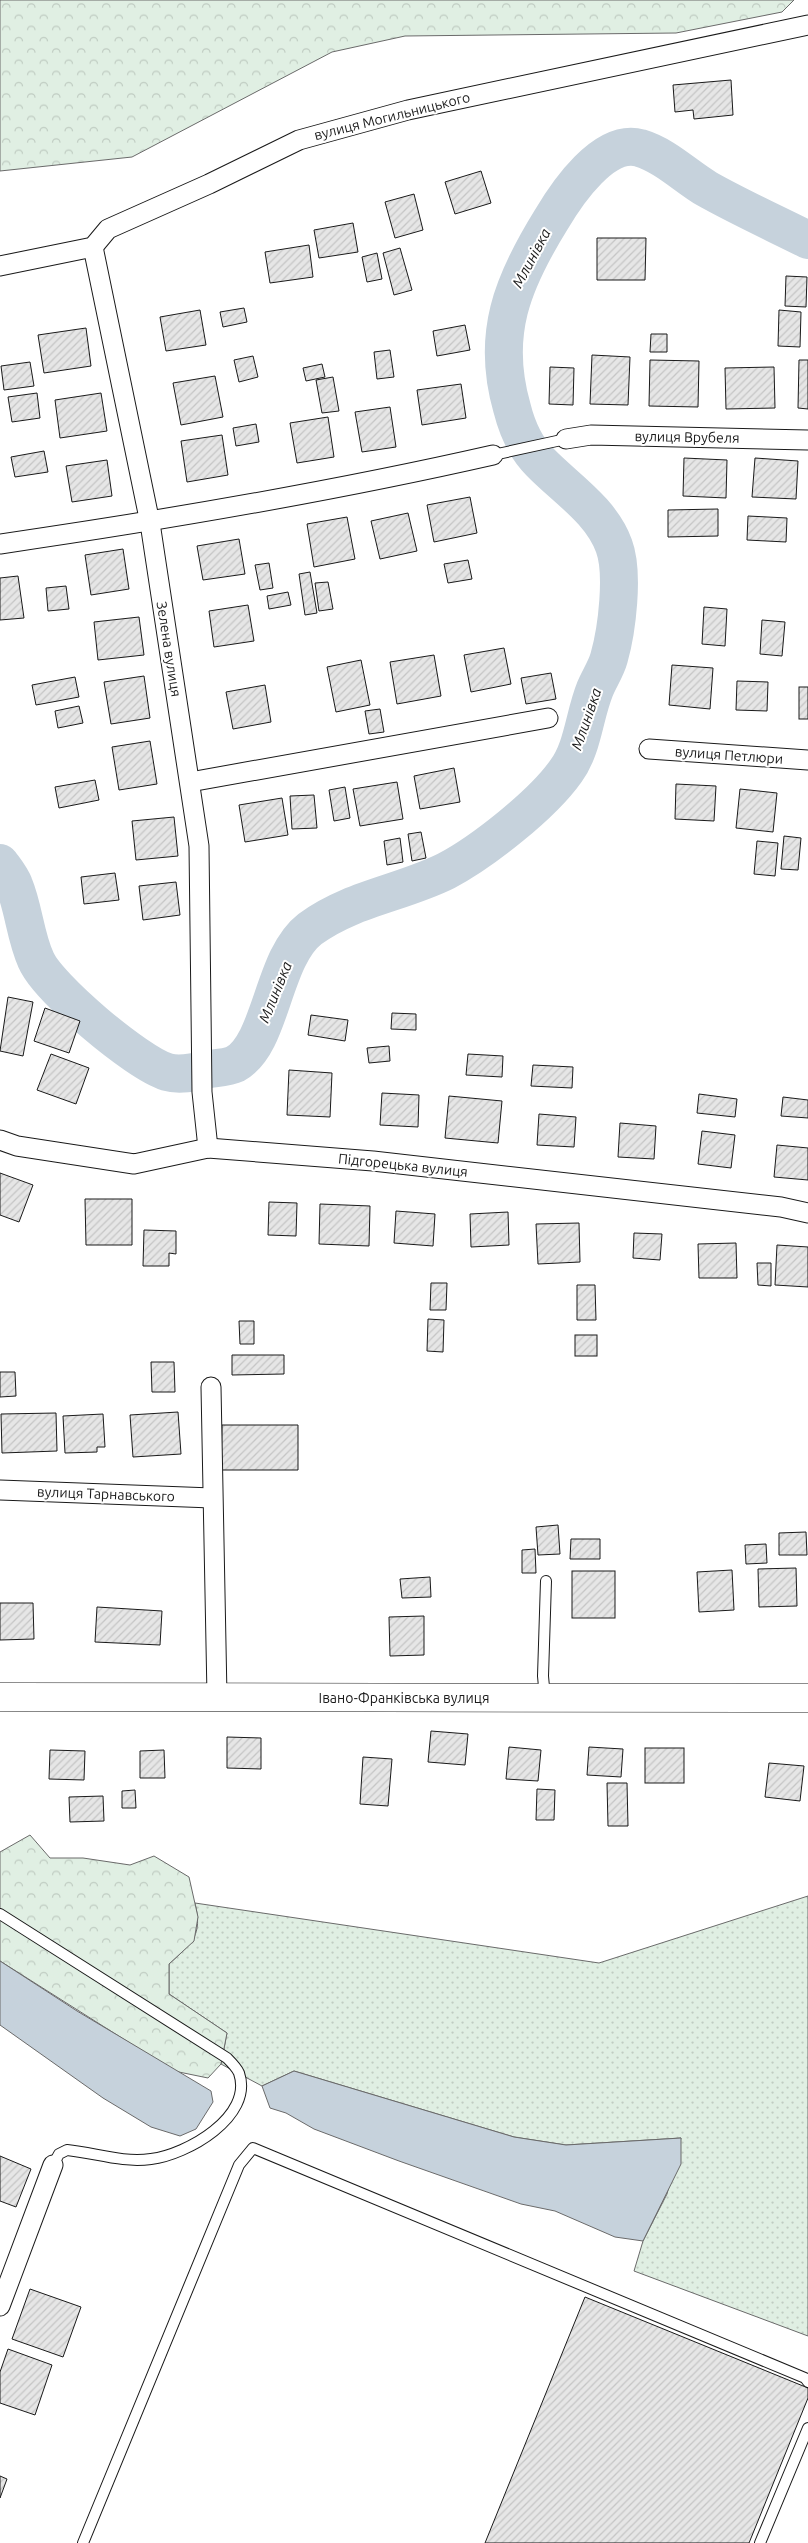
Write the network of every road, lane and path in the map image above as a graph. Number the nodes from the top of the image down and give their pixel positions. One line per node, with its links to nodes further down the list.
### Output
1 (808, 25): 2 (street, вулиця Могильницького)
2 (93, 247): 3 (street); 7 (street, Зелена вулиця)
3 (0, 266)
4 (566, 439): 5 (street, вулиця Врубеля); 6 (lane)
5 (808, 440)
6 (493, 455): 7 (street)
7 (150, 523): 8 (street); 12 (street, Зелена вулиця)
8 (0, 544)
9 (548, 718): 12 (street)
10 (649, 749): 11 (street, вулиця Петлюри)
11 (808, 760)
12 (190, 782): 14 (street, Зелена вулиця)
13 (0, 1140): 14 (street, Підгорецька вулиця)
14 (208, 1148): 15 (street, Підгорецька вулиця)
15 (808, 1213)
16 (211, 1387): 18 (street)
17 (0, 1490): 18 (street, вулиця Тарнавського)
18 (212, 1498): 20 (street)
19 (546, 1581): 23 (lane)
20 (217, 1696): 21 (main road, Івано-Франківська вулиця); 23 (main road, Івано-Франківська вулиця)
21 (0, 1697)
22 (808, 1698): 23 (main road, Івано-Франківська вулиця)
23 (545, 1699)
24 (0, 1914): 25 (lane)
25 (53, 2165): 26 (street)
26 (0, 2306)
27 (808, 2382): 29 (lane)
28 (808, 2428): 30 (lane)
29 (84, 2543)
30 (760, 2543)

